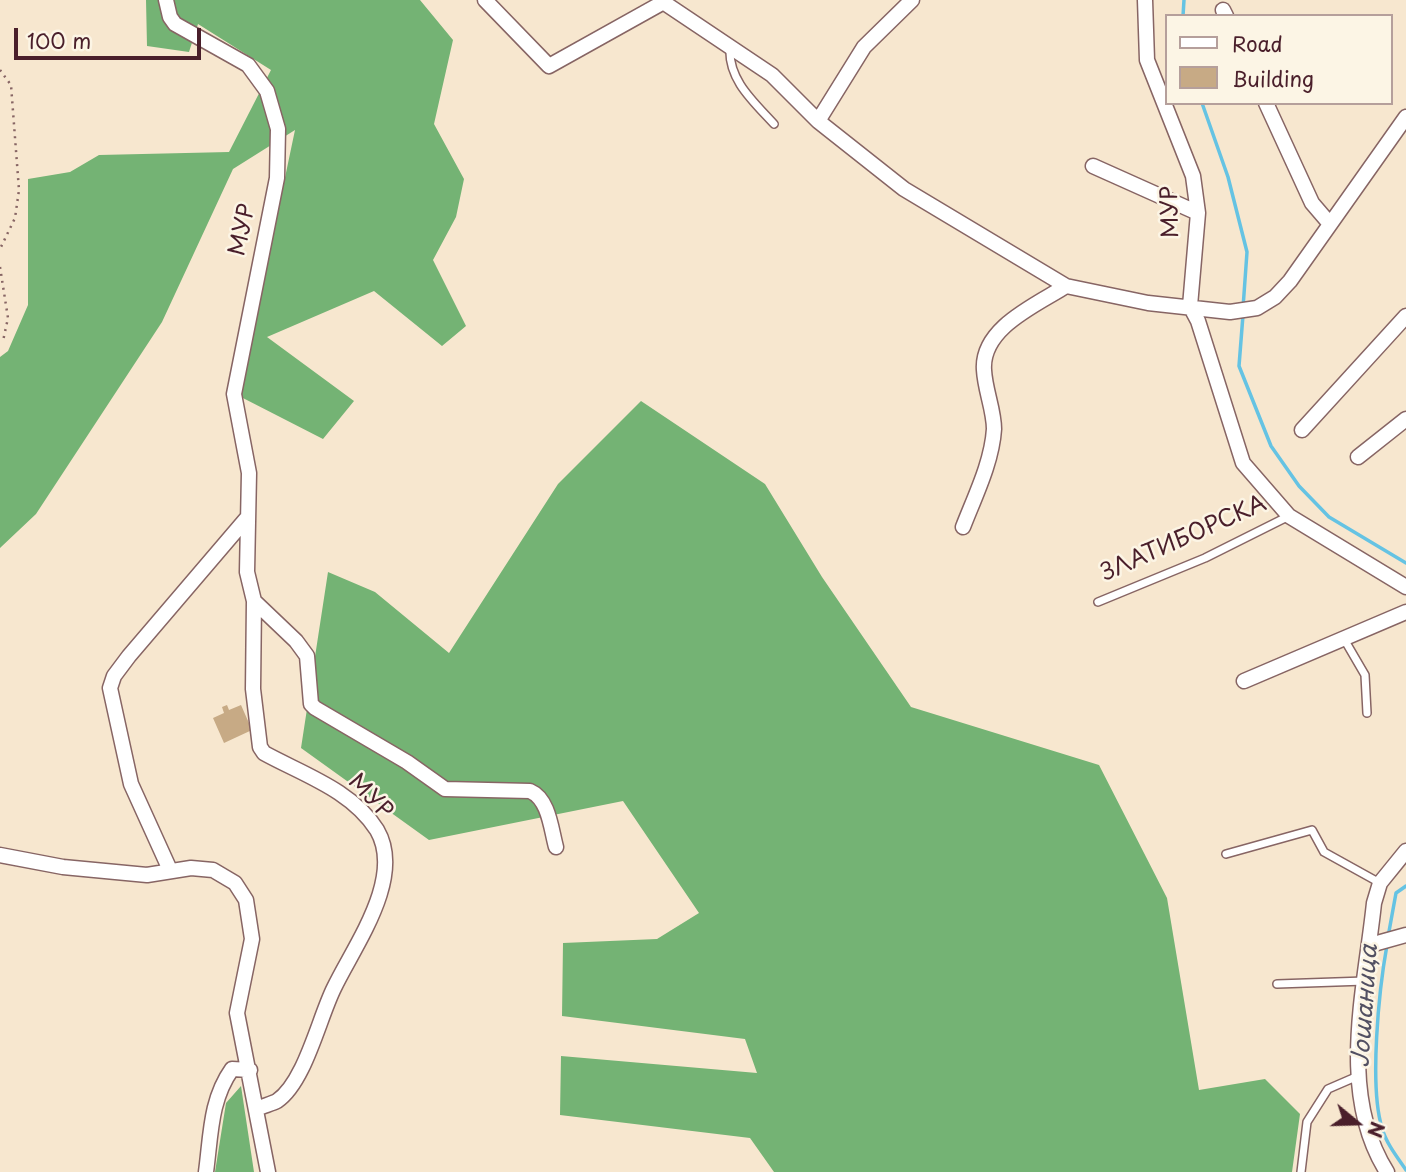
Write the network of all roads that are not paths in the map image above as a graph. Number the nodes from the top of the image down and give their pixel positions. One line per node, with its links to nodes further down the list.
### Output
1 (166, 0): 23 (street, МУР)
2 (485, 0): 5 (street)
3 (912, 0): 11 (street)
4 (1145, 0): 7 (street, МУР)
5 (661, 1): 6 (street)
6 (730, 48): 11 (street); 12 (lane)
7 (1164, 103)
8 (1165, 105): 14 (street, МУР)
9 (1267, 105): 15 (street)
10 (1406, 117): 15 (street)
11 (818, 121): 16 (street)
12 (774, 124)
13 (1093, 166): 14 (street)
14 (1198, 213): 17 (street, МУР)
15 (1330, 224): 17 (street)
16 (1066, 286): 17 (street); 24 (street)
17 (1190, 306): 22 (street, ЗЛАТИБОРСКА)
18 (1406, 316): 20 (street)
19 (1406, 419): 21 (street)
20 (1302, 430)
21 (1358, 457)
22 (1289, 516): 25 (street, ЗЛАТИБОРСКА); 27 (lane, ЗЛАТИБОРСКА)
23 (246, 519): 26 (street, МУР); 36 (street)
24 (963, 527)
25 (1406, 587)
26 (254, 601): 32 (street, МУР); 44 (street, МУР)
27 (1098, 602)
28 (1406, 612): 29 (street)
29 (1344, 638): 30 (street); 31 (lane)
30 (1244, 681)
31 (1367, 713)
32 (556, 847)
33 (1406, 851): 37 (street)
34 (1226, 854): 37 (lane)
35 (0, 855): 36 (street)
36 (170, 870): 42 (street)
37 (1380, 883): 39 (street)
38 (1400, 937): 39 (street)
39 (1373, 944): 40 (street)
40 (1366, 981): 41 (lane); 43 (street)
41 (1277, 984)
42 (250, 1070): 44 (street); 45 (street)
43 (1359, 1075): 47 (lane); 48 (street)
44 (257, 1109): 46 (street)
45 (206, 1172)
46 (268, 1172)
47 (1301, 1172)
48 (1387, 1172)

